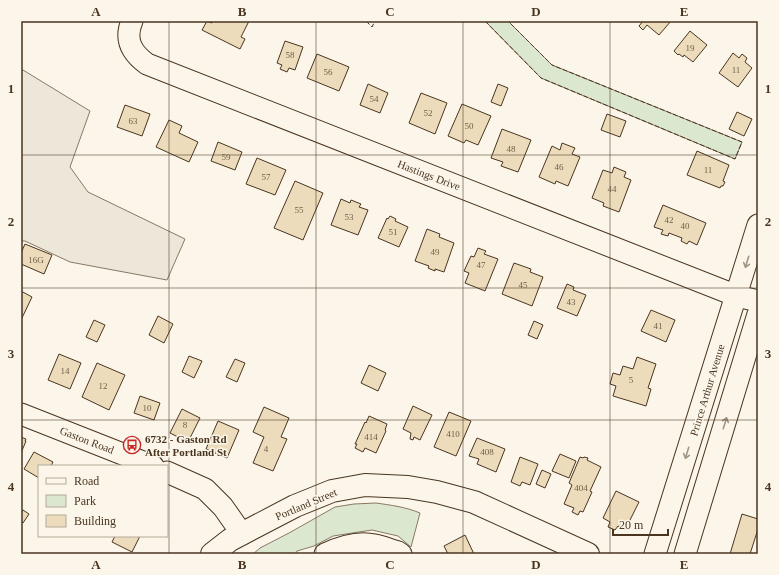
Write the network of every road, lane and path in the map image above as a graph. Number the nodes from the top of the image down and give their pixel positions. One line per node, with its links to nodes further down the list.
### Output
1 (132, 21): 3 (street, Hastings Drive)
2 (758, 225): 3 (street, Prince Arthur Avenue, one-way to 3)
3 (737, 296): 4 (street, Hastings Drive); 14 (street, Prince Arthur Avenue, one-way to 14)
4 (758, 300)
5 (758, 314): 15 (street, one-way to 5)
6 (21, 414): 7 (street, Gaston Road)
7 (150, 465)
8 (168, 472): 9 (street)
9 (242, 534): 10 (main road, Portland Street); 13 (main road, Portland Street)
10 (212, 554)
11 (325, 554): 12 (street)
12 (401, 554)
13 (588, 554)
14 (656, 554)
15 (685, 554)

